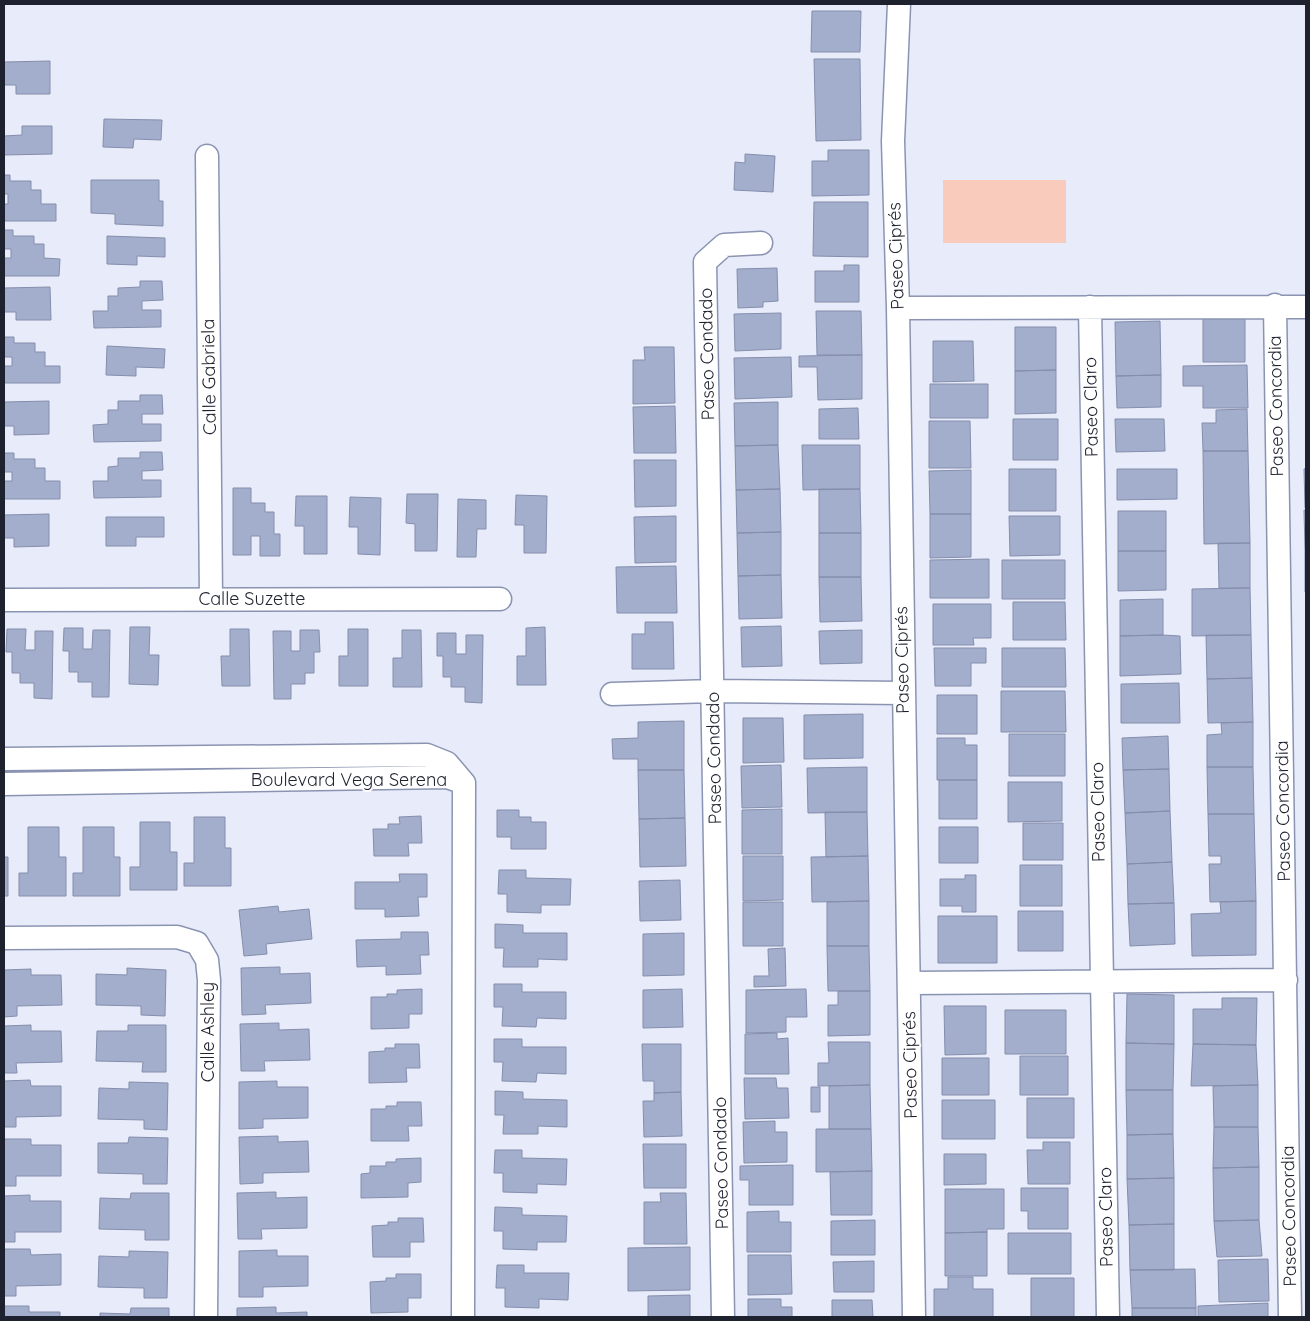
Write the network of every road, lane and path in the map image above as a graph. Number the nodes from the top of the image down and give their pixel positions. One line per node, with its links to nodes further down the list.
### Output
1 (899, 4): 7 (street, Paseo Ciprés)
2 (207, 156): 8 (street, Calle Gabriela)
3 (761, 242): 11 (street, Paseo Condado)
4 (1275, 305): 5 (street); 6 (street); 18 (street, Paseo Concordia)
5 (1090, 306): 7 (street); 19 (street, Paseo Claro)
6 (1306, 307)
7 (898, 308): 12 (street, Paseo Ciprés)
8 (211, 599): 9 (street, Calle Suzette); 10 (street, Calle Suzette)
9 (500, 599)
10 (4, 600)
11 (713, 691): 12 (street); 13 (street); 23 (street, Paseo Condado)
12 (903, 693): 20 (street, Paseo Ciprés)
13 (612, 694)
14 (4, 759): 15 (street, Boulevard Vega Serena)
15 (464, 783): 16 (street, Boulevard Vega Serena); 22 (street)
16 (4, 784)
17 (4, 938): 21 (street, Calle Ashley)
18 (1286, 980): 19 (street); 26 (street, Paseo Concordia)
19 (1101, 982): 20 (street); 25 (street, Paseo Claro)
20 (909, 983): 24 (street, Paseo Ciprés)
21 (206, 1317)
22 (463, 1317)
23 (723, 1317)
24 (914, 1317)
25 (1108, 1317)
26 (1290, 1317)

